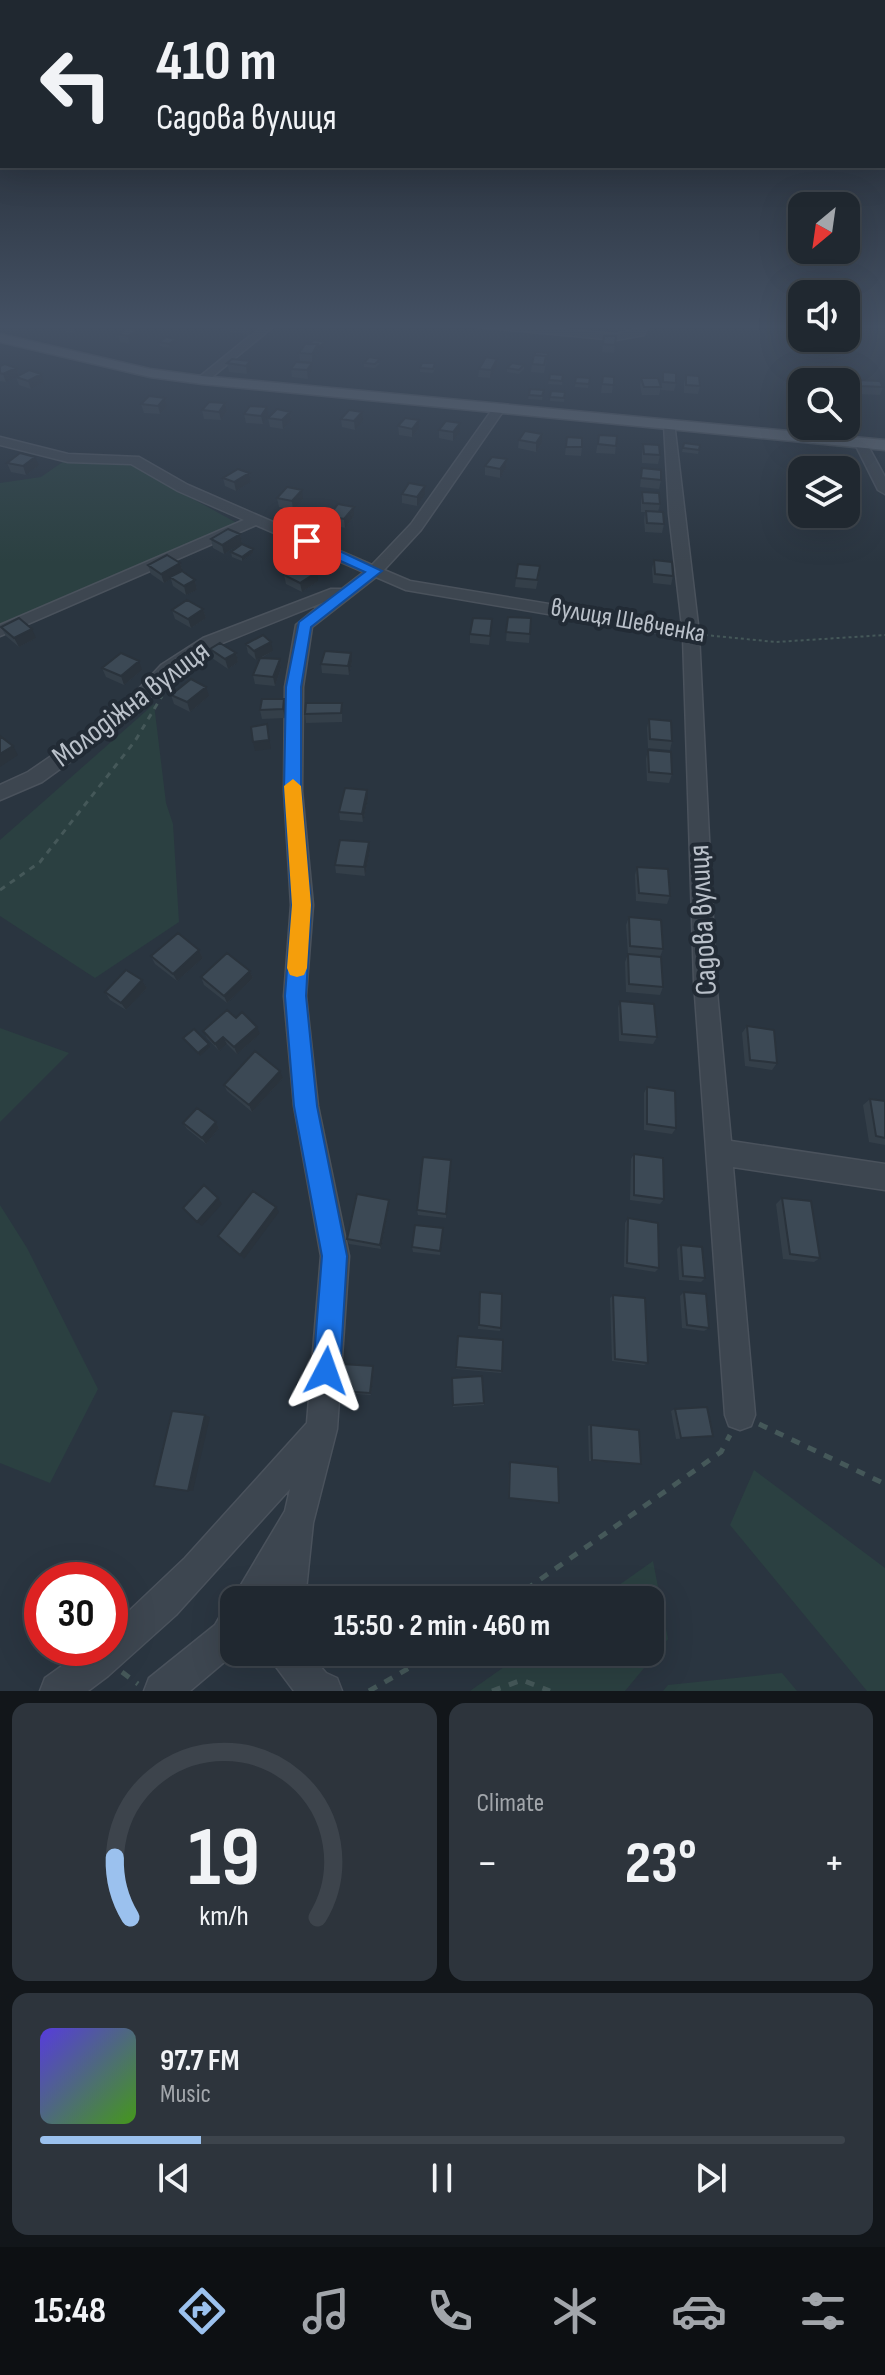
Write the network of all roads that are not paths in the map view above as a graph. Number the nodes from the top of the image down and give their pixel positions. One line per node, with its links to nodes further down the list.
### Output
1 (448, 405): 2 (main road)
2 (498, 410): 3 (main road); 9 (street)
3 (670, 425): 5 (main road); 14 (street, Садова вулиця)
4 (0, 441): 8 (street)
5 (860, 442): 6 (main road); 7 (street)
6 (885, 445)
7 (883, 485)
8 (258, 519): 9 (street); 13 (street)
9 (375, 571): 10 (street); 14 (street, вулиця Шевченка)
10 (355, 586): 11 (street, Молодіжна вулиця); 12 (street)
11 (282, 612): 12 (street); 15 (street, Молодіжна вулиця)
12 (304, 625): 19 (street)
13 (0, 631)
14 (691, 633): 16 (street, Садова вулиця)
15 (0, 793)
16 (719, 1152): 17 (street); 18 (street, Садова вулиця)
17 (885, 1177)
18 (740, 1415)
19 (322, 1429): 20 (street); 25 (street)
20 (299, 1518): 21 (street); 22 (street)
21 (258, 1586)
22 (290, 1586)
23 (220, 1643): 26 (street)
24 (297, 1666): 27 (street)
25 (58, 1691)
26 (162, 1691)
27 (324, 1691)

